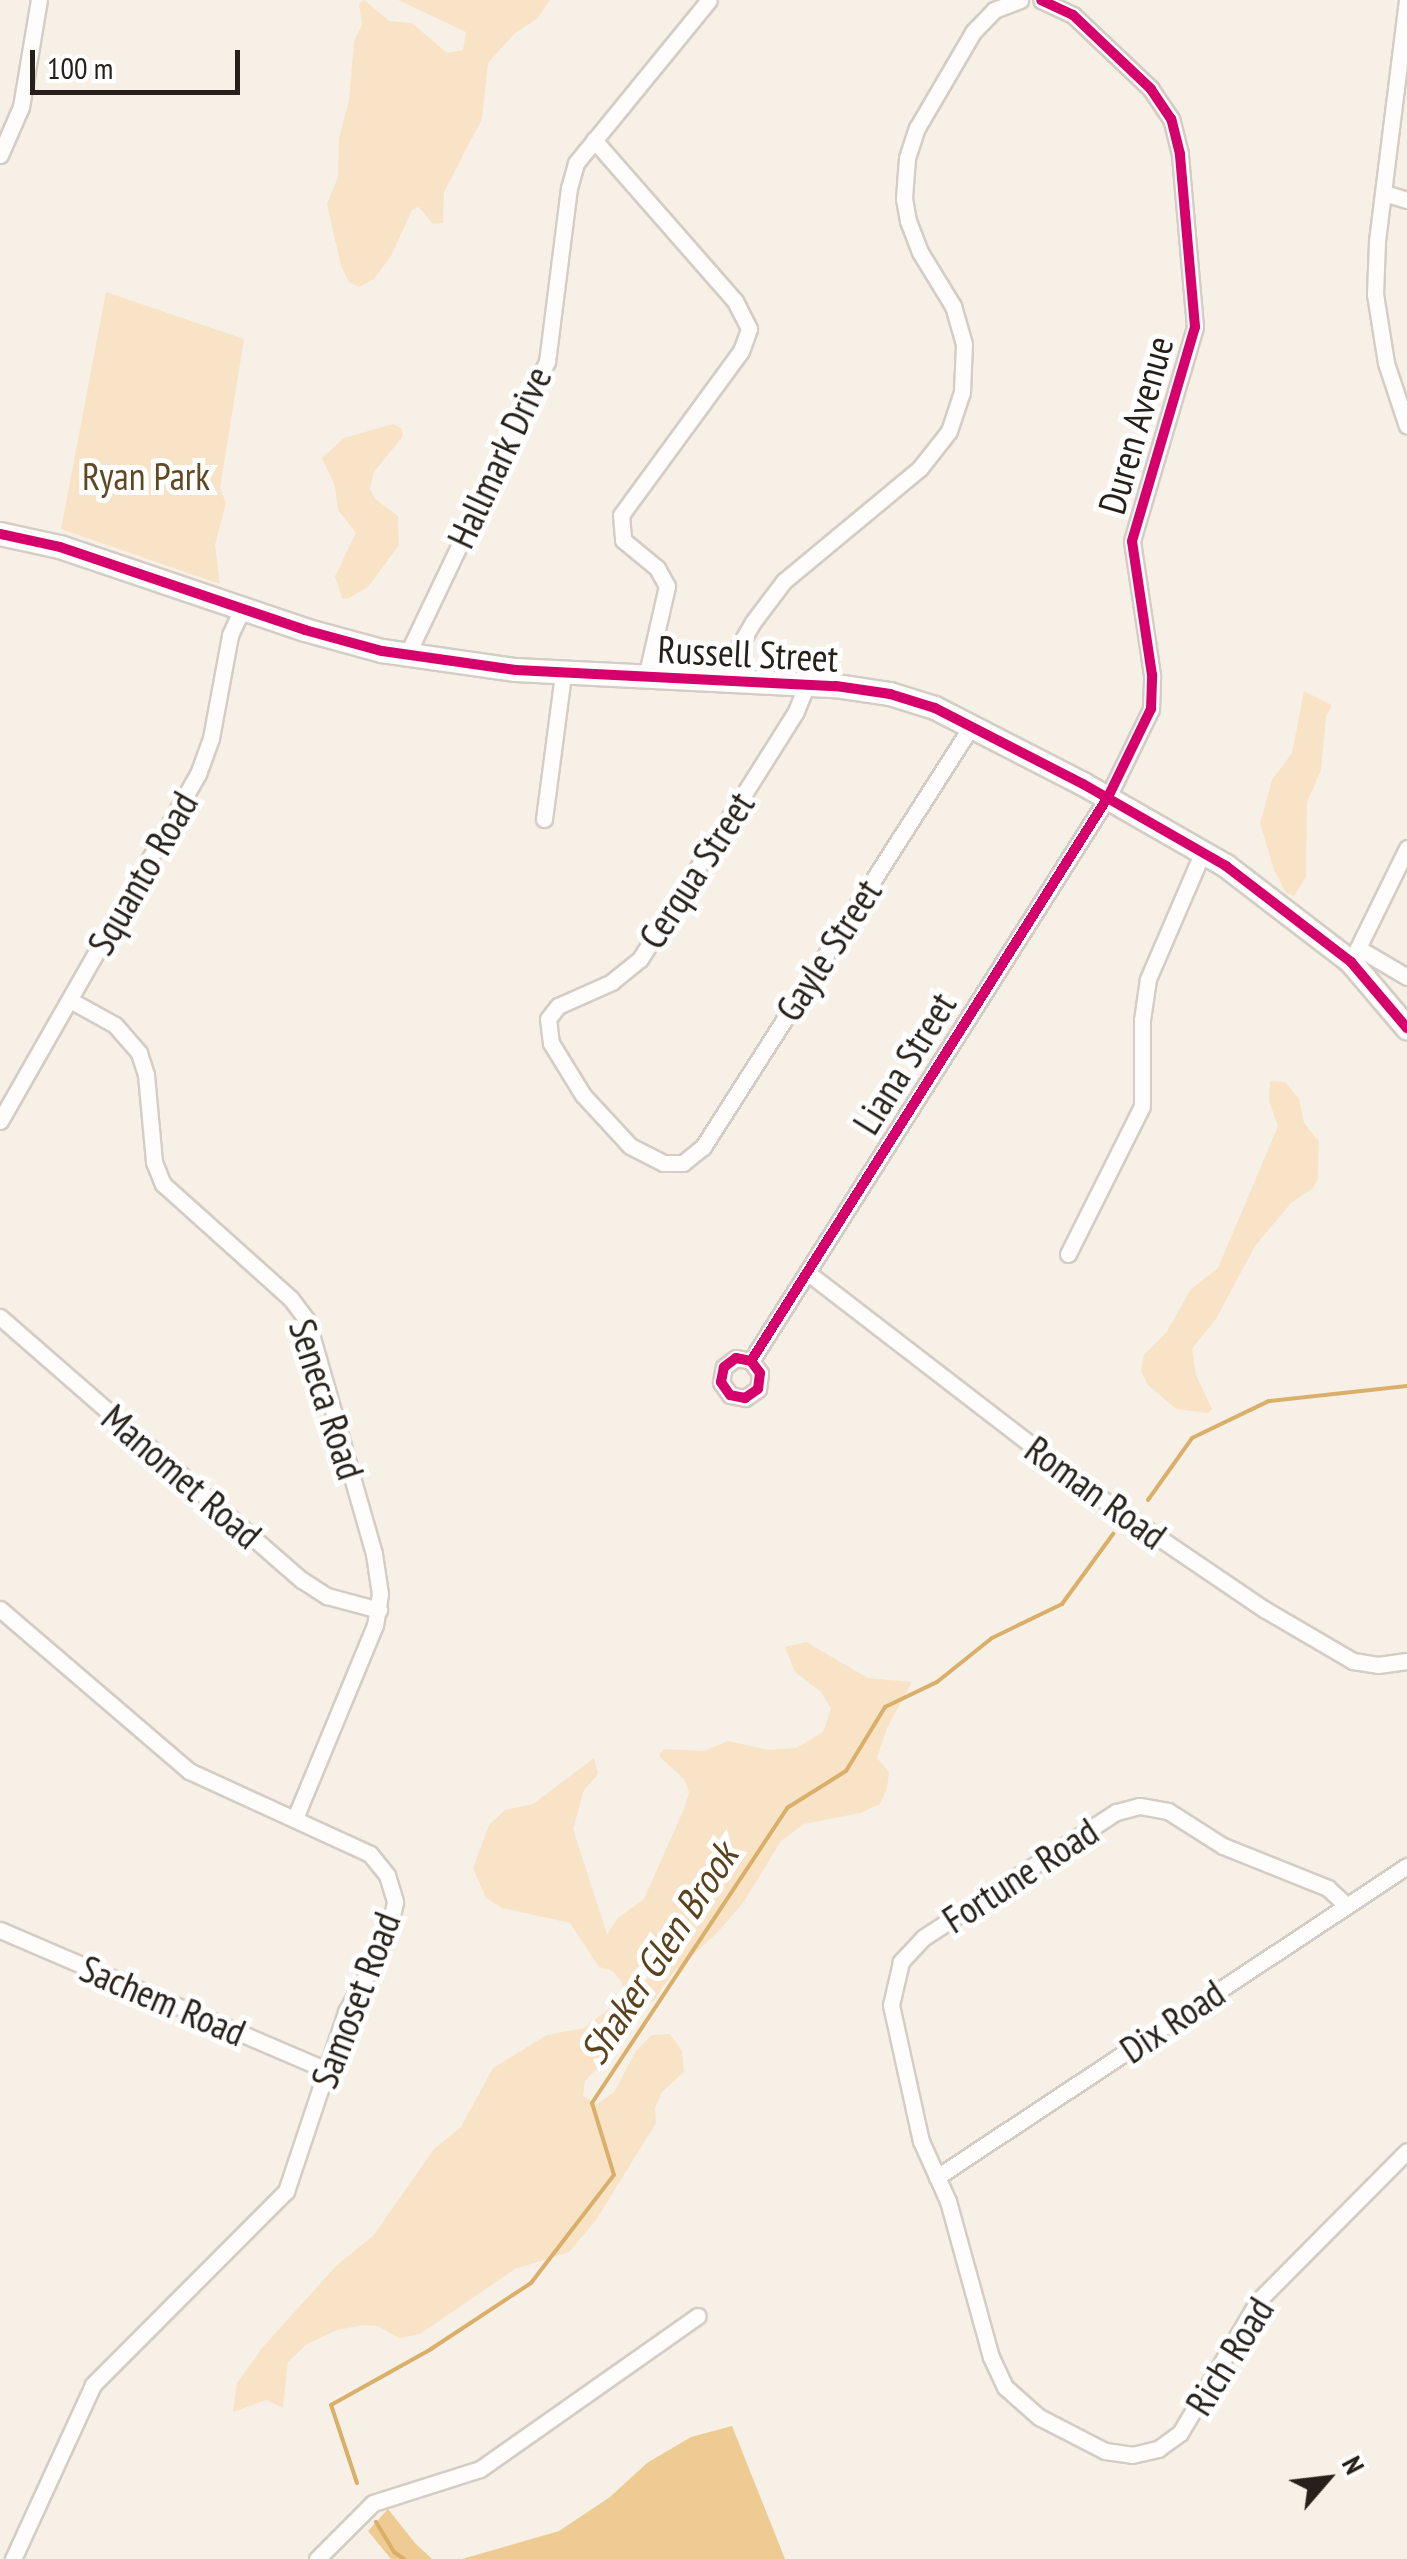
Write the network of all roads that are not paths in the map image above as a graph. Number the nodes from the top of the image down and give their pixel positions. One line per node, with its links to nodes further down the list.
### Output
1 (39, 0): 7 (street)
2 (709, 0): 6 (street, Hallmark Drive)
3 (1020, 0): 16 (street)
4 (1041, 0): 19 (street, Duren Avenue)
5 (1407, 1): 8 (street)
6 (594, 140): 13 (street, Hallmark Drive); 15 (street)
7 (0, 155)
8 (1384, 193): 9 (street); 10 (street)
9 (1407, 200)
10 (1407, 426)
11 (0, 534): 12 (street, Russell Street)
12 (242, 609): 13 (street, Russell Street); 25 (street, Squanto Road)
13 (407, 655): 14 (street, Russell Street)
14 (563, 674): 15 (street, Russell Street); 20 (street)
15 (646, 678): 16 (street, Russell Street)
16 (719, 680): 17 (street, Russell Street)
17 (807, 684): 18 (street, Russell Street); 28 (street, Cerqua Street)
18 (972, 726): 19 (street, Russell Street); 28 (street, Gayle Street)
19 (1108, 797): 22 (street, Russell Street); 30 (street, Liana Street)
20 (544, 819)
21 (1407, 848): 23 (street)
22 (1203, 851): 23 (street, Russell Street); 29 (street)
23 (1354, 955): 24 (street); 26 (street, Russell Street)
24 (1407, 977)
25 (70, 1000): 27 (street, Squanto Road); 34 (street, Seneca Road)
26 (1407, 1028)
27 (0, 1121)
28 (676, 1165)
29 (1068, 1254)
30 (808, 1273): 32 (street, Liana Street); 35 (street, Roman Road)
31 (0, 1317): 34 (street, Manomet Road)
32 (751, 1361)
33 (0, 1609): 36 (street, Samoset Road)
34 (379, 1610): 36 (street, Seneca Road)
35 (1407, 1661)
36 (295, 1818): 40 (street, Samoset Road)
37 (1407, 1866): 38 (street, Dix Road)
38 (1346, 1905): 42 (street, Dix Road); 42 (street, Fortune Road)
39 (0, 1930): 40 (street, Sachem Road)
40 (326, 2070): 44 (street, Samoset Road)
41 (1407, 2151): 42 (street, Rich Road)
42 (937, 2177)
43 (698, 2316): 45 (street)
44 (13, 2559)
45 (317, 2559)

